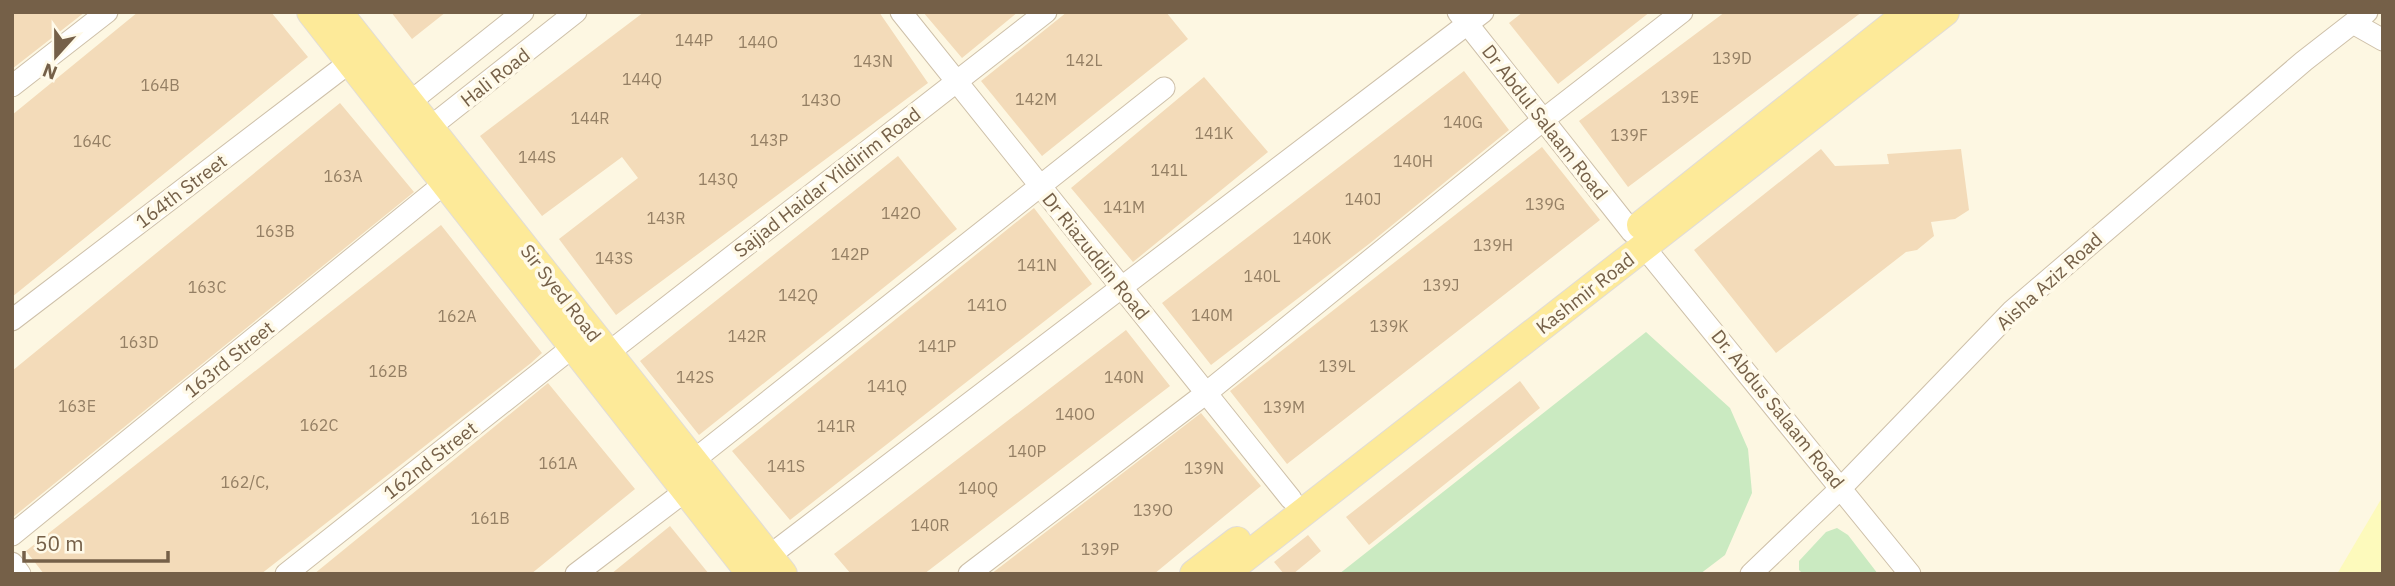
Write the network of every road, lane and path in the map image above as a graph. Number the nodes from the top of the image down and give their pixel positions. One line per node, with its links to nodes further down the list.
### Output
1 (107, 12): 16 (street)
2 (311, 12): 14 (main road, Sir Syed Road)
3 (338, 12): 18 (main road, Sir Syed Road)
4 (523, 12): 18 (street, Hali Road)
5 (576, 12): 20 (street, Hali Road)
6 (901, 12): 15 (street, Dr Riazuddin Road)
7 (1046, 12): 15 (street, Sajjad Haidar Yildirim Road)
8 (1682, 12): 19 (street)
9 (1909, 12): 23 (main road, Kashmir Road)
10 (1945, 12): 23 (main road, Kashmir Road)
11 (1470, 16): 19 (street, Dr Abdul Salaam Road); 24 (street)
12 (2360, 18): 13 (street); 31 (street, Aisha Aziz Road)
13 (2383, 40)
14 (350, 62): 18 (main road, Sir Syed Road); 25 (street, 164th Street)
15 (955, 82): 22 (street, Dr Riazuddin Road); 27 (street, Sajjad Haidar Yildirim Road)
16 (12, 86)
17 (1164, 88): 22 (street)
18 (401, 109): 20 (main road, Sir Syed Road)
19 (1543, 120): 23 (street, Dr Abdul Salaam Road); 28 (street)
20 (421, 134): 21 (main road, Sir Syed Road); 27 (main road, Sir Syed Road)
21 (446, 183): 26 (main road, Sir Syed Road); 34 (street, 163rd Street)
22 (1040, 185): 24 (street, Dr Riazuddin Road); 30 (street)
23 (1638, 240): 31 (street, Dr. Abdus Salaam Road); 33 (main road, Kashmir Road); 43 (main road, Kashmir Road)
24 (1120, 286): 28 (street, Dr Riazuddin Road); 36 (street)
25 (12, 320)
26 (575, 346): 29 (main road, Sir Syed Road); 39 (street, 162nd Street)
27 (608, 353): 29 (main road, Sir Syed Road)
28 (1205, 394): 33 (street, Dr Riazuddin Road); 41 (street)
29 (629, 396): 30 (main road, Sir Syed Road); 32 (main road, Sir Syed Road)
30 (694, 460): 36 (main road, Sir Syed Road)
31 (1842, 487): 37 (street, Aisha Aziz Road); 44 (street, Dr. Abdus Salaam Road)
32 (684, 492): 36 (main road, Sir Syed Road); 40 (street)
33 (1291, 499): 42 (main road, Kashmir Road)
34 (12, 535)
35 (12, 564): 38 (street)
36 (768, 568)
37 (1760, 571)
38 (20, 574)
39 (286, 574)
40 (576, 574)
41 (969, 574)
42 (1194, 574)
43 (1224, 574)
44 (1910, 574)

